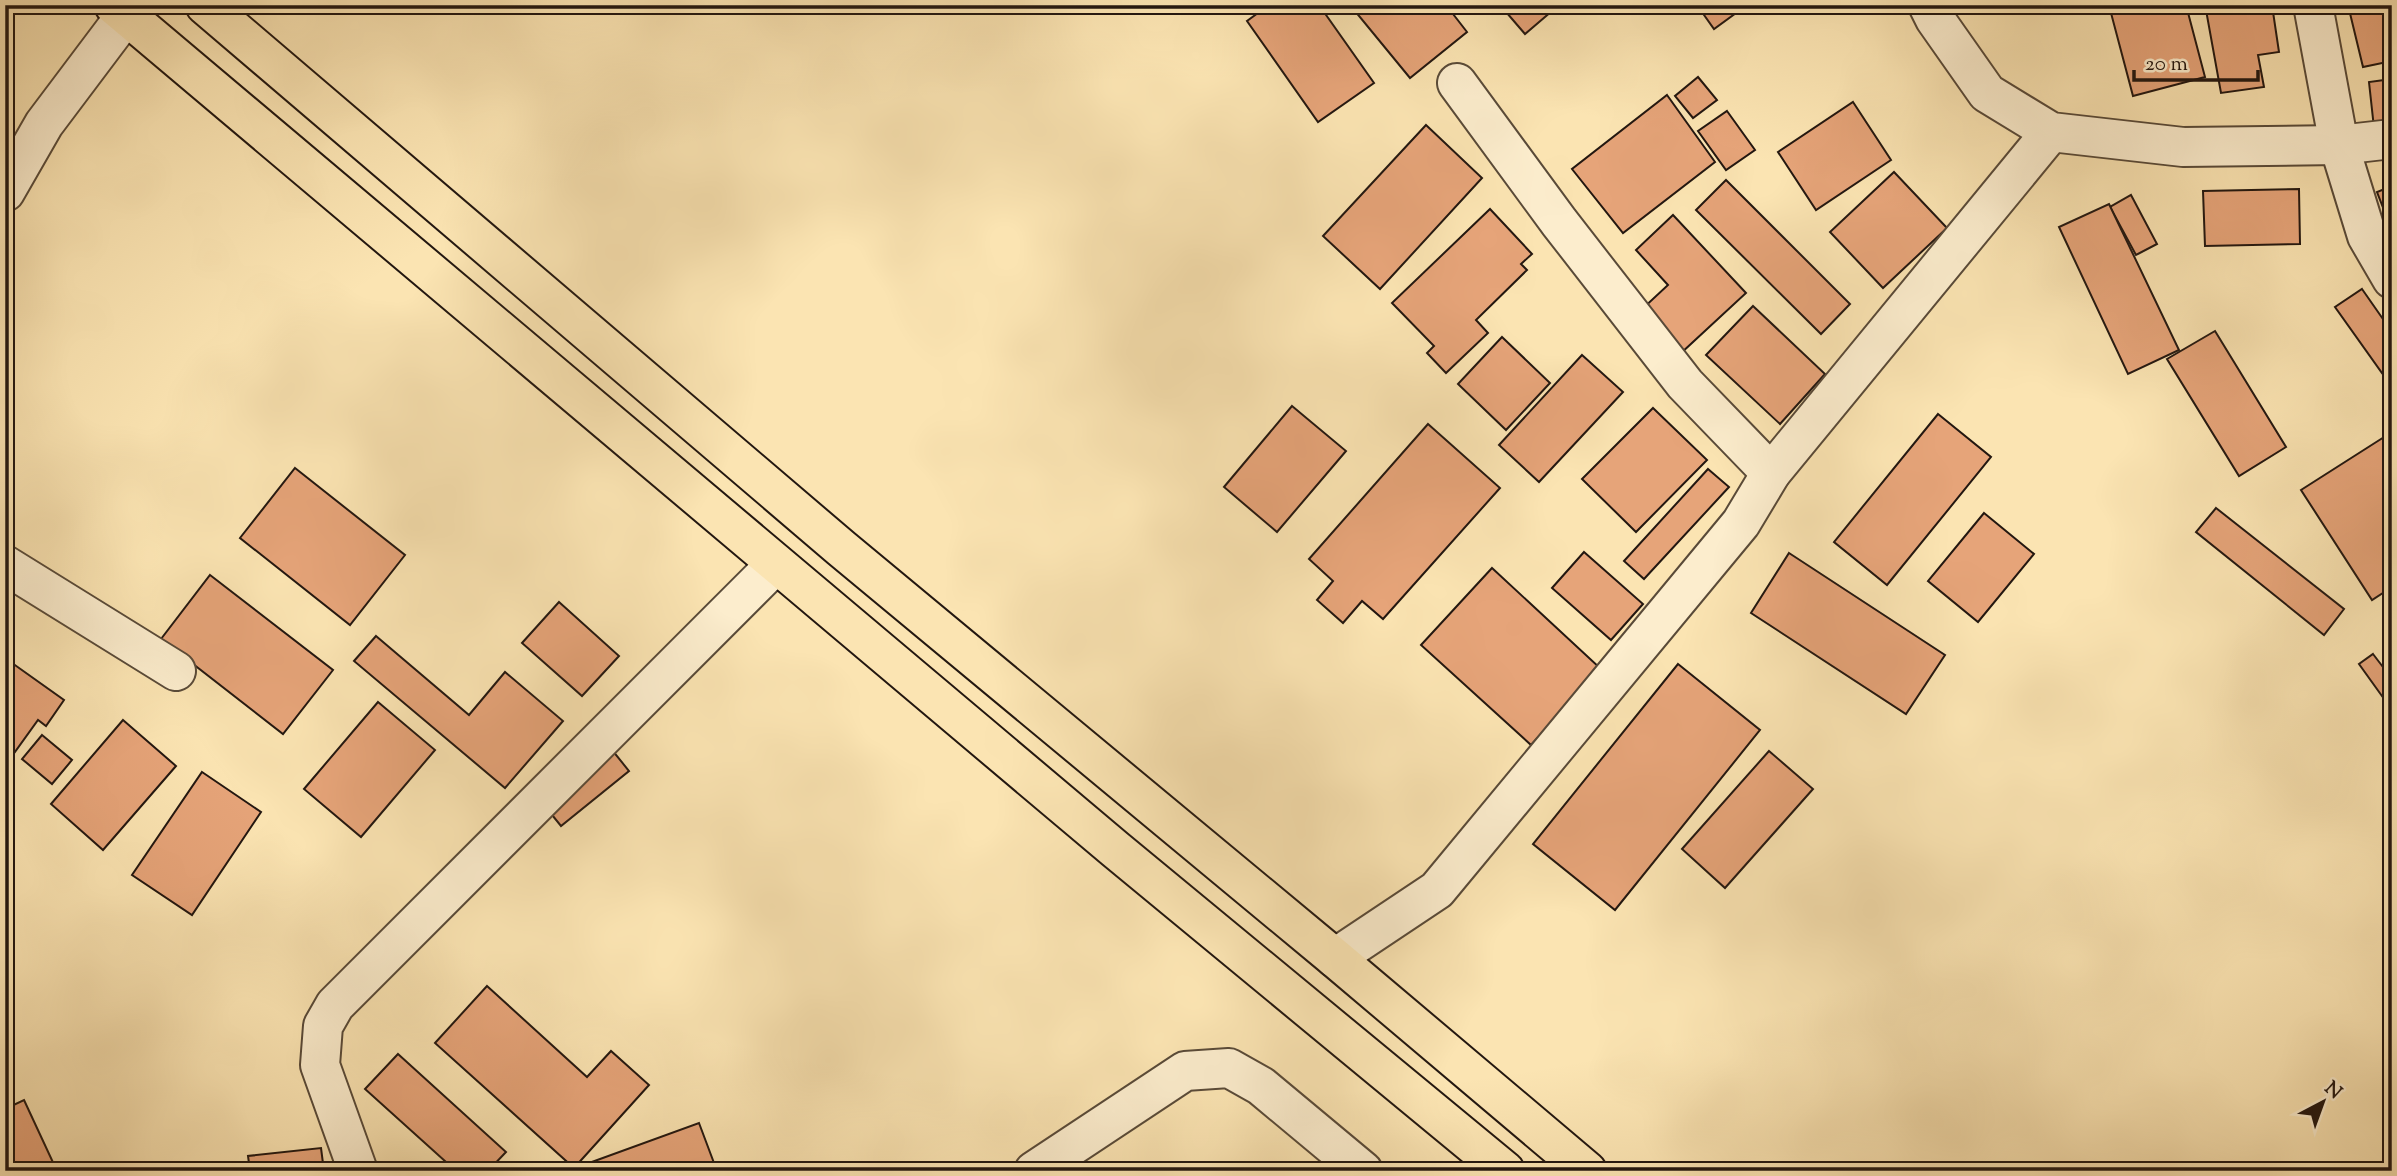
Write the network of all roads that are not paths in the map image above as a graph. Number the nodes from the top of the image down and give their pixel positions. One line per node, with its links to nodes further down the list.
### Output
1 (205, 5): 15 (highway)
2 (1928, 5): 6 (street)
3 (2313, 5): 8 (street)
4 (120, 10): 9 (street); 12 (highway)
5 (1457, 83): 11 (street)
6 (2051, 132): 8 (street); 11 (street)
7 (2392, 139): 8 (street)
8 (2339, 145): 10 (street)
9 (5, 192)
10 (2392, 279)
11 (1771, 473): 15 (street)
12 (776, 564): 16 (street); 19 (highway)
13 (5, 565): 14 (street)
14 (176, 671)
15 (1335, 958): 20 (highway)
16 (358, 1171)
17 (1034, 1171): 18 (street)
18 (1363, 1171)
19 (1505, 1171)
20 (1587, 1171)

